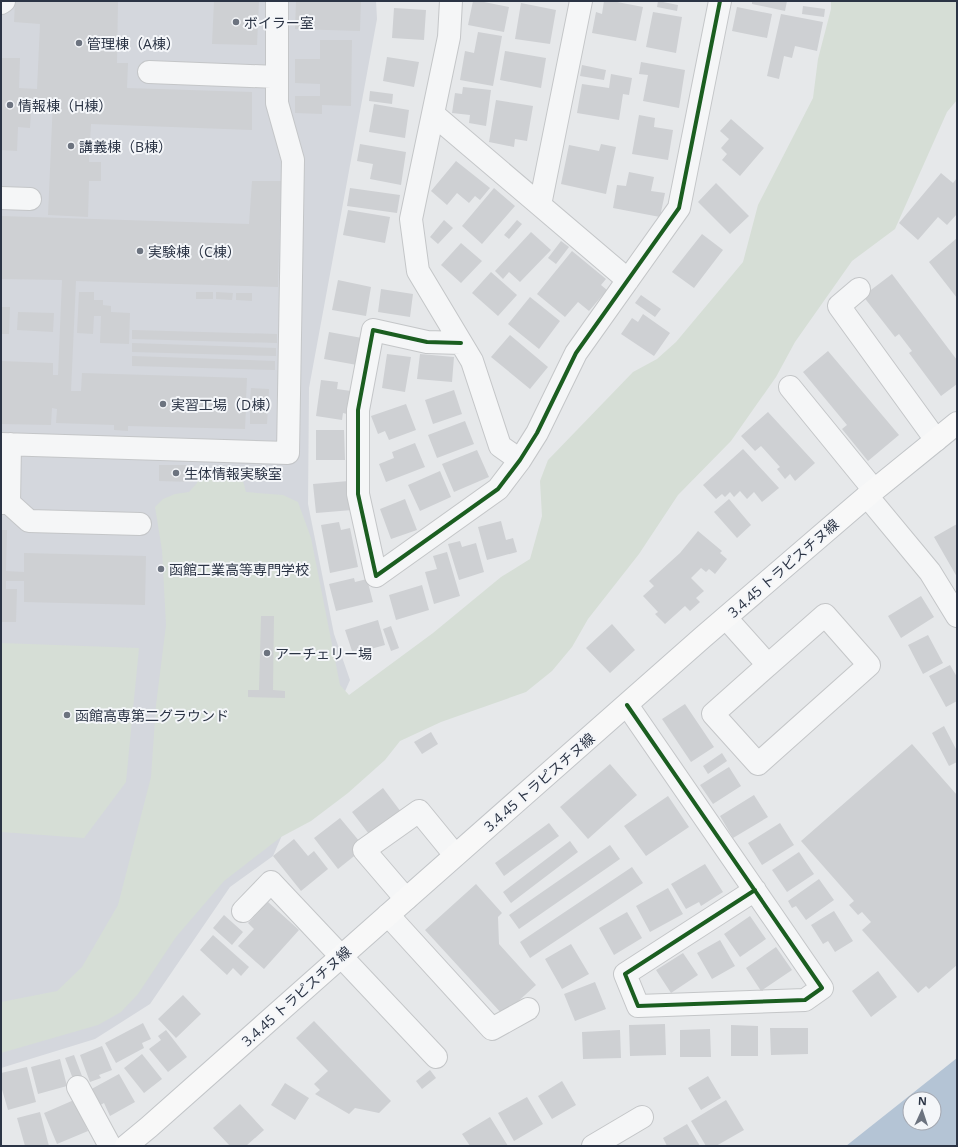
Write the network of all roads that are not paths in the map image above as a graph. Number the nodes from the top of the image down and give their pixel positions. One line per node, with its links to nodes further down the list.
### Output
1 (4, 1): 6 (street)
2 (277, 1): 8 (street)
3 (451, 1): 9 (street)
4 (581, 1): 12 (street)
5 (720, 1): 13 (street)
6 (1, 3)
7 (149, 72): 8 (street)
8 (277, 77): 19 (street)
9 (433, 114): 12 (street); 15 (street)
10 (1, 198): 11 (street)
11 (30, 199)
12 (540, 205): 13 (street)
13 (628, 280): 20 (street)
14 (859, 289): 18 (street)
15 (461, 343): 20 (street); 20 (street)
16 (790, 387): 21 (street)
17 (957, 423): 18 (main road, 3.4.45 トラピスチヌ線)
18 (936, 440): 21 (main road, 3.4.45 トラピスチヌ線)
19 (6, 444): 22 (street)
20 (520, 460)
21 (870, 493): 24 (street); 25 (main road, 3.4.45 トラピスチヌ線)
22 (5, 503): 23 (street)
23 (140, 524)
24 (957, 616)
25 (726, 618): 26 (street); 27 (main road, 3.4.45 トラピスチヌ線)
26 (767, 666): 26 (street)
27 (627, 705): 28 (main road, 3.4.45 トラピスチヌ線); 29 (street)
28 (455, 855): 30 (main road, 3.4.45 トラピスチヌ線); 30 (street)
29 (755, 890): 29 (street)
30 (406, 899): 32 (main road, 3.4.45 トラピスチヌ線)
31 (243, 911): 33 (street)
32 (388, 915): 33 (main road, 3.4.45 トラピスチヌ線); 34 (street)
33 (340, 957): 35 (street); 39 (main road, 3.4.45 トラピスチヌ線)
34 (528, 1009)
35 (436, 1058)
36 (78, 1087): 38 (street)
37 (642, 1117): 40 (street)
38 (110, 1146)
39 (126, 1146)
40 (593, 1146)

